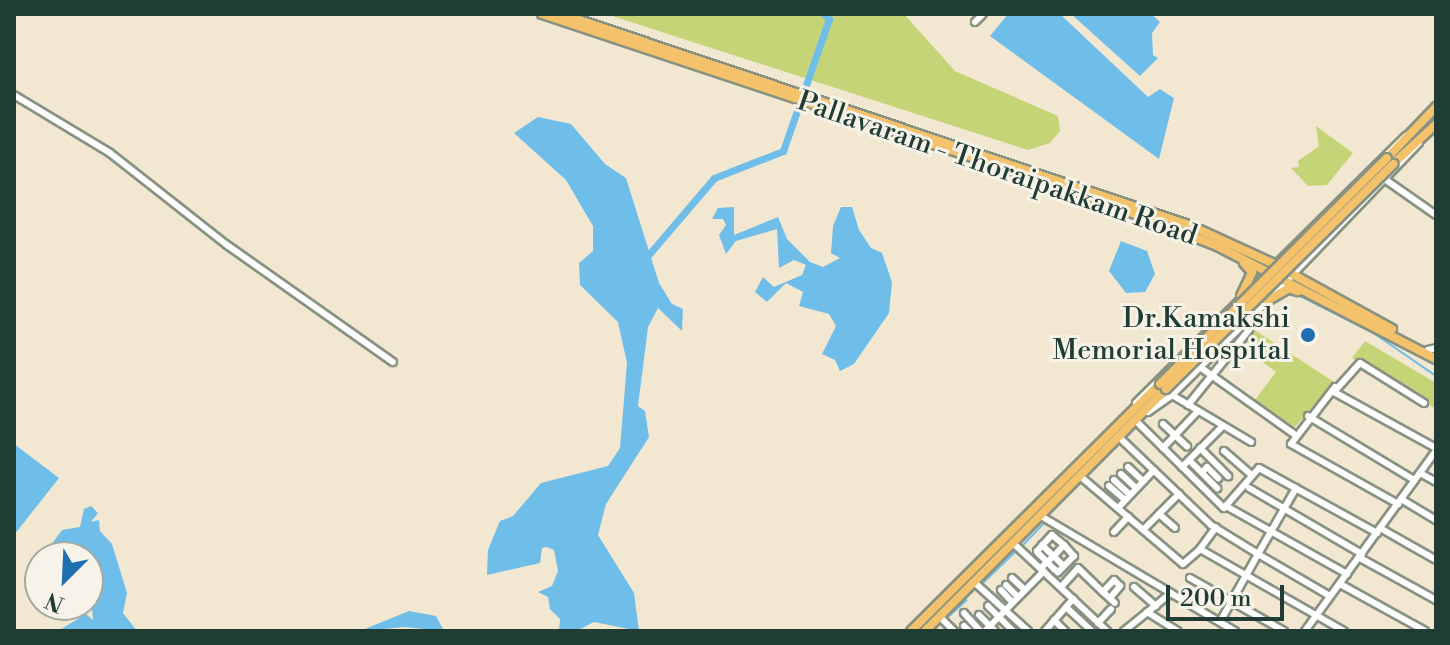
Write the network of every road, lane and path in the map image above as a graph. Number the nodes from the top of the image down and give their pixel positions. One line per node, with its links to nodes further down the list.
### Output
1 (542, 14): 5 (main road, Pallavaram - Thoraipakkam Road)
2 (561, 14): 5 (main road, Pallavaram - Thoraipakkam Road)
3 (983, 14): 4 (street)
4 (975, 22)
5 (600, 32): 14 (main road, Pallavaram - Thoraipakkam Road)
6 (14, 95): 24 (street)
7 (1436, 107): 9 (main road)
8 (1435, 125): 10 (main road)
9 (1407, 135): 11 (main road); 17 (street)
10 (1419, 143): 11 (main road); 12 (street)
11 (1390, 161): 28 (main road, bridge)
12 (1386, 180): 13 (street); 18 (street)
13 (1436, 215)
14 (1191, 231): 15 (main road, Pallavaram - Thoraipakkam Road); 15 (main road, Pallavaram - Thoraipakkam Road)
15 (1217, 245): 16 (main road, Pallavaram - Thoraipakkam Road)
16 (1229, 251): 17 (main road, Pallavaram - Thoraipakkam Road); 19 (main road)
17 (1269, 267): 18 (main road, Pallavaram - Thoraipakkam Road); 19 (street)
18 (1290, 279): 20 (street); 21 (main road, Pallavaram - Thoraipakkam Road); 23 (main road, Pallavaram - Thoraipakkam Road)
19 (1241, 296): 29 (street)
20 (1265, 302): 21 (main road); 25 (street)
21 (1335, 305): 23 (main road, Pallavaram - Thoraipakkam Road)
22 (1249, 330): 26 (street)
23 (1434, 353)
24 (393, 362)
25 (1200, 367): 26 (street); 28 (street)
26 (1211, 375): 31 (street); 37 (street)
27 (1336, 387): 30 (street); 33 (street); 44 (street)
28 (1166, 390): 29 (main road); 31 (street); 34 (main road)
29 (1136, 403): 46 (main road)
30 (1424, 403)
31 (1188, 405): 32 (street)
32 (1198, 411): 36 (street); 38 (street)
33 (1308, 416): 37 (street); 59 (street)
34 (1137, 422): 39 (main road); 42 (street)
35 (1163, 424): 38 (street)
36 (1223, 426): 40 (street); 43 (street)
37 (1294, 434): 69 (street)
38 (1176, 436): 41 (street); 42 (street)
39 (1120, 438): 48 (main road); 51 (street)
40 (1251, 442)
41 (1187, 446)
42 (1163, 448): 50 (street)
43 (1200, 448): 47 (street); 57 (street)
44 (1436, 449): 53 (street)
45 (1224, 451): 55 (street)
46 (1084, 456): 48 (main road); 129 (main road)
47 (1189, 460): 50 (street); 52 (street)
48 (1093, 464): 56 (main road)
49 (1128, 467): 60 (street)
50 (1182, 467): 70 (street)
51 (1154, 470): 60 (street); 67 (street)
52 (1202, 472): 58 (street); 64 (street)
53 (1420, 473): 59 (street); 61 (street)
54 (1121, 474): 63 (street)
55 (1250, 474): 66 (street); 70 (street)
56 (1080, 476): 71 (street); 74 (main road)
57 (1228, 476)
58 (1218, 478)
59 (1414, 480): 69 (street)
60 (1143, 481): 63 (street)
61 (1436, 482)
62 (1111, 483): 68 (street)
63 (1136, 488): 68 (street)
64 (1217, 488)
65 (1249, 488): 72 (street)
66 (1296, 488): 72 (street); 81 (street)
67 (1179, 494): 73 (street); 77 (street)
68 (1127, 498): 71 (street)
69 (1399, 502): 76 (street); 81 (street)
70 (1226, 506): 80 (street)
71 (1118, 508): 75 (street)
72 (1284, 508): 80 (street); 89 (street)
73 (1159, 514): 78 (street); 79 (street)
74 (1041, 516): 83 (main road); 105 (street)
75 (1128, 517): 79 (street); 82 (street)
76 (1436, 520)
77 (1216, 527): 86 (street); 87 (street)
78 (1175, 528)
79 (1143, 530): 86 (street)
80 (1270, 531): 87 (street); 94 (street)
81 (1379, 531): 89 (street); 90 (street)
82 (1114, 532)
83 (1013, 543): 93 (street); 98 (main road)
84 (1042, 545): 85 (street); 88 (street); 91 (street)
85 (1064, 545): 88 (street); 92 (street)
86 (1200, 549): 95 (street)
87 (1258, 554): 95 (street); 106 (street)
88 (1054, 556): 91 (street); 92 (street)
89 (1361, 556): 94 (street); 109 (street)
90 (1436, 560)
91 (1047, 562): 92 (street); 93 (street)
92 (1064, 566)
93 (1042, 569): 100 (street); 101 (street)
94 (1347, 574): 99 (street)
95 (1245, 577): 110 (street); 121 (street)
96 (1012, 578): 100 (street)
97 (1190, 578): 110 (street)
98 (974, 582): 115 (street); 119 (main road)
99 (1340, 584): 106 (street); 142 (street)
100 (1027, 585): 108 (street)
101 (1061, 587): 104 (street); 107 (street)
102 (1134, 587): 113 (street)
103 (1003, 588): 108 (street)
104 (1103, 592): 111 (street); 111 (street)
105 (1171, 593): 113 (street); 123 (street)
106 (1330, 596): 121 (street)
107 (1073, 599): 114 (street); 124 (street)
108 (1015, 600): 115 (street)
109 (1436, 600)
110 (1232, 601): 123 (street); 139 (street)
111 (1112, 603): 124 (street)
112 (988, 606): 120 (street)
113 (1156, 606): 116 (street)
114 (1066, 607): 122 (street); 126 (street)
115 (1005, 609): 120 (street); 125 (street)
116 (1147, 612): 128 (street); 137 (street)
117 (964, 613): 127 (street)
118 (979, 615): 127 (street)
119 (939, 616): 130 (main road); 131 (street)
120 (998, 616): 127 (street); 132 (street)
121 (1316, 616): 140 (street); 141 (street)
122 (1054, 620): 134 (street); 135 (street)
123 (1220, 622): 138 (street)
124 (1098, 623): 136 (street)
125 (1021, 625): 132 (street); 133 (street)
126 (1086, 629)
127 (988, 630)
128 (1174, 630)
129 (911, 631)
130 (926, 631)
131 (954, 631)
132 (1014, 631)
133 (1028, 631)
134 (1045, 631)
135 (1065, 631)
136 (1107, 631)
137 (1124, 631)
138 (1235, 631)
139 (1284, 631)
140 (1305, 631)
141 (1344, 631)
142 (1425, 631)

